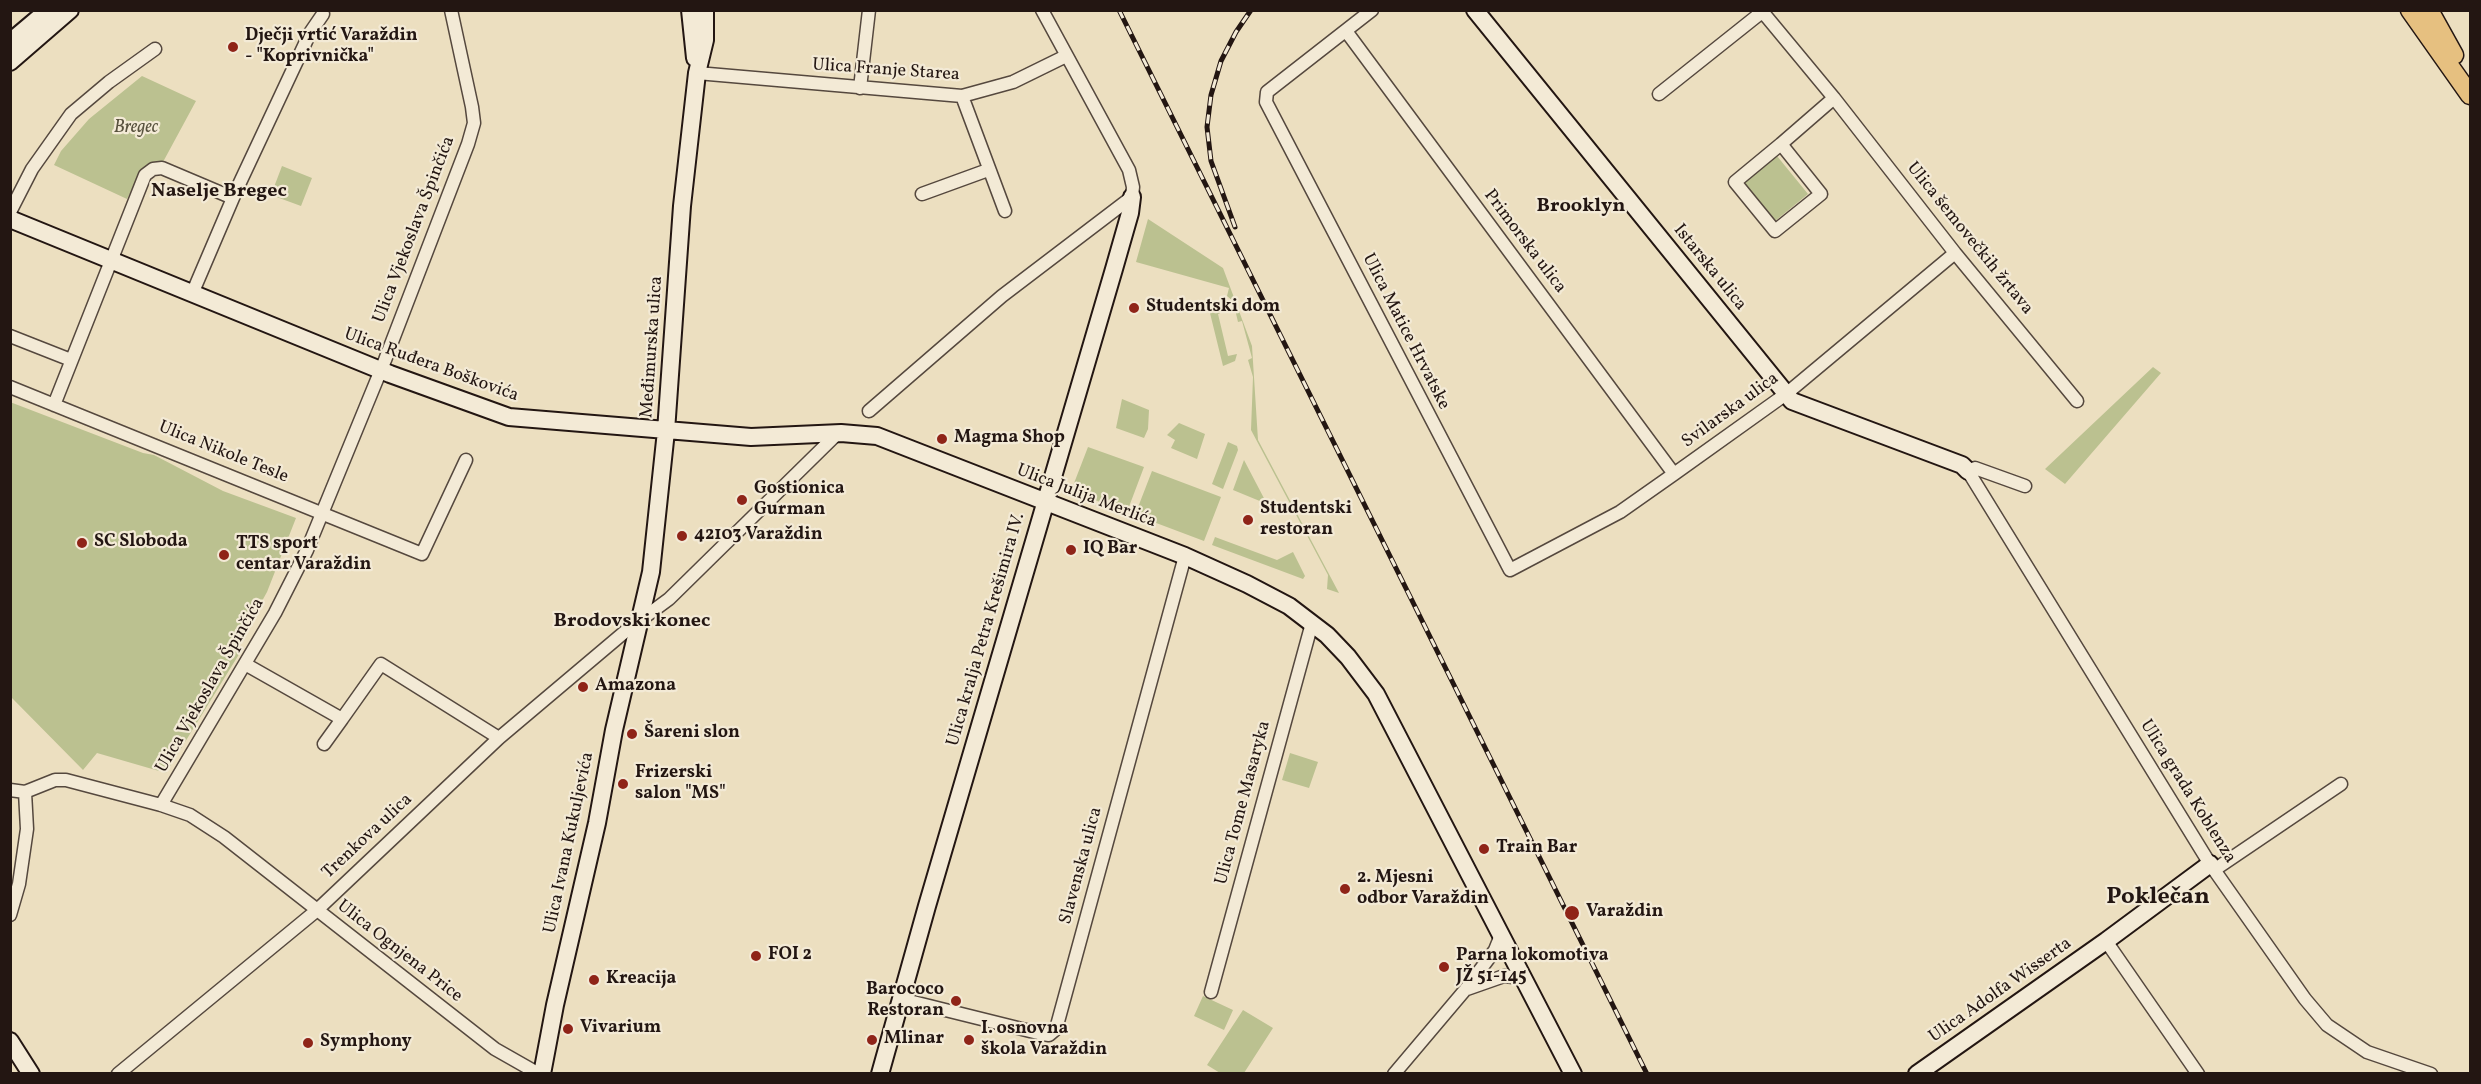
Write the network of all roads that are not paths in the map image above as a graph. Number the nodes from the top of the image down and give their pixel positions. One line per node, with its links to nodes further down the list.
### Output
1 (48, 10): 15 (street)
2 (70, 10): 18 (street)
3 (451, 10): 39 (street, Ulica Vjekoslava Špinčića)
4 (690, 10): 19 (street, Međimurska ulica)
5 (705, 10): 19 (street, Međimurska ulica)
6 (869, 10): 21 (street)
7 (1042, 10): 17 (street)
8 (1372, 10): 14 (street)
9 (1475, 10): 41 (street, Istarska ulica)
10 (2410, 10): 23 (main road)
11 (2429, 10): 20 (main road)
12 (1761, 11): 22 (street, Ulica šemovečkih žrtava); 25 (street, Ulica šemovečkih žrtava)
13 (323, 14): 30 (street)
14 (1346, 31): 49 (street, Primorska ulica); 54 (street, Ulica Matice Hrvatske)
15 (10, 42)
16 (155, 49): 32 (street)
17 (1066, 56): 24 (street, Ulica Franje Starea); 29 (street)
18 (10, 62)
19 (697, 73): 21 (street, Ulica Franje Starea); 45 (street, Međimurska ulica)
20 (2470, 86)
21 (860, 88): 24 (street, Ulica Franje Starea)
22 (1659, 94)
23 (2470, 95)
24 (962, 96): 27 (street)
25 (1834, 99): 26 (street); 34 (street, Ulica šemovečkih žrtava)
26 (1781, 144): 26 (street)
27 (988, 170): 28 (street); 31 (street)
28 (922, 194)
29 (1132, 197): 44 (street); 51 (street, Ulica kralja Petra Krešimira IV.)
30 (233, 198): 35 (street); 36 (street)
31 (1005, 211)
32 (10, 212)
33 (10, 219): 35 (street, Ulica Ruđera Boškovića)
34 (1955, 253): 41 (street, Svilarska ulica); 42 (street, Ulica šemovečkih žrtava)
35 (111, 261): 36 (street, Ulica Ruđera Boškovića); 38 (street)
36 (192, 294): 39 (street, Ulica Ruđera Boškovića)
37 (10, 336): 38 (street)
38 (71, 360): 43 (street)
39 (381, 370): 45 (street, Ulica Ruđera Boškovića); 52 (street, Ulica Vjekoslava Špinčića)
40 (10, 387): 43 (street, Ulica Nikole Tesle)
41 (1786, 394): 48 (street, Istarska ulica); 49 (street, Svilarska ulica)
42 (2077, 401)
43 (54, 405): 52 (street, Ulica Nikole Tesle)
44 (868, 411)
45 (666, 431): 46 (street, Ulica Julija Merlića); 55 (street, Međimurska ulica)
46 (838, 433): 51 (street, Ulica Julija Merlića); 55 (street, Trenkova ulica)
47 (466, 460): 52 (street, Ulica Nikole Tesle)
48 (1968, 471): 50 (street); 65 (street, Ulica grada Koblenza)
49 (1674, 474): 54 (street, Svilarska ulica)
50 (2025, 486)
51 (1045, 502): 53 (street, Ulica Julija Merlića); 73 (street, Ulica kralja Petra Krešimira IV.)
52 (323, 512): 57 (street, Ulica Vjekoslava Špinčića)
53 (1185, 556): 56 (street, Ulica Julija Merlića); 73 (street, Slavenska ulica)
54 (1510, 570)
55 (640, 622): 59 (street, Trenkova ulica); 77 (street, Ulica Ivana Kukuljevića)
56 (1312, 623): 68 (street, Ulica Julija Merlića); 72 (street, Ulica Tome Masaryka)
57 (245, 664): 58 (street); 64 (street, Ulica Vjekoslava Špinčića)
58 (342, 719): 59 (street); 60 (street)
59 (499, 738): 66 (street, Trenkova ulica)
60 (324, 744)
61 (2341, 784): 65 (street, Ulica Adolfa Wisserta)
62 (10, 790): 63 (street, Ulica Ognjena Price)
63 (25, 792): 64 (street, Ulica Ognjena Price); 67 (street)
64 (161, 805): 66 (street, Ulica Ognjena Price)
65 (2212, 867): 69 (street, Ulica Adolfa Wisserta); 83 (street, Ulica grada Koblenza)
66 (316, 911): 76 (street, Trenkova ulica); 77 (street, Ulica Ognjena Price)
67 (10, 915)
68 (1501, 935): 70 (street, Ulica Julija Merlića); 71 (street)
69 (2106, 941): 81 (street, Ulica Adolfa Wisserta); 82 (street)
70 (1523, 978): 71 (street); 80 (street, Ulica Julija Merlića)
71 (1466, 990): 79 (street)
72 (1211, 992)
73 (902, 999): 78 (street, Ulica kralja Petra Krešimira IV.)
74 (10, 1041): 75 (street)
75 (31, 1074)
76 (118, 1074)
77 (540, 1074)
78 (880, 1074)
79 (1394, 1074)
80 (1573, 1074)
81 (1917, 1074)
82 (2198, 1074)
83 (2431, 1074)

